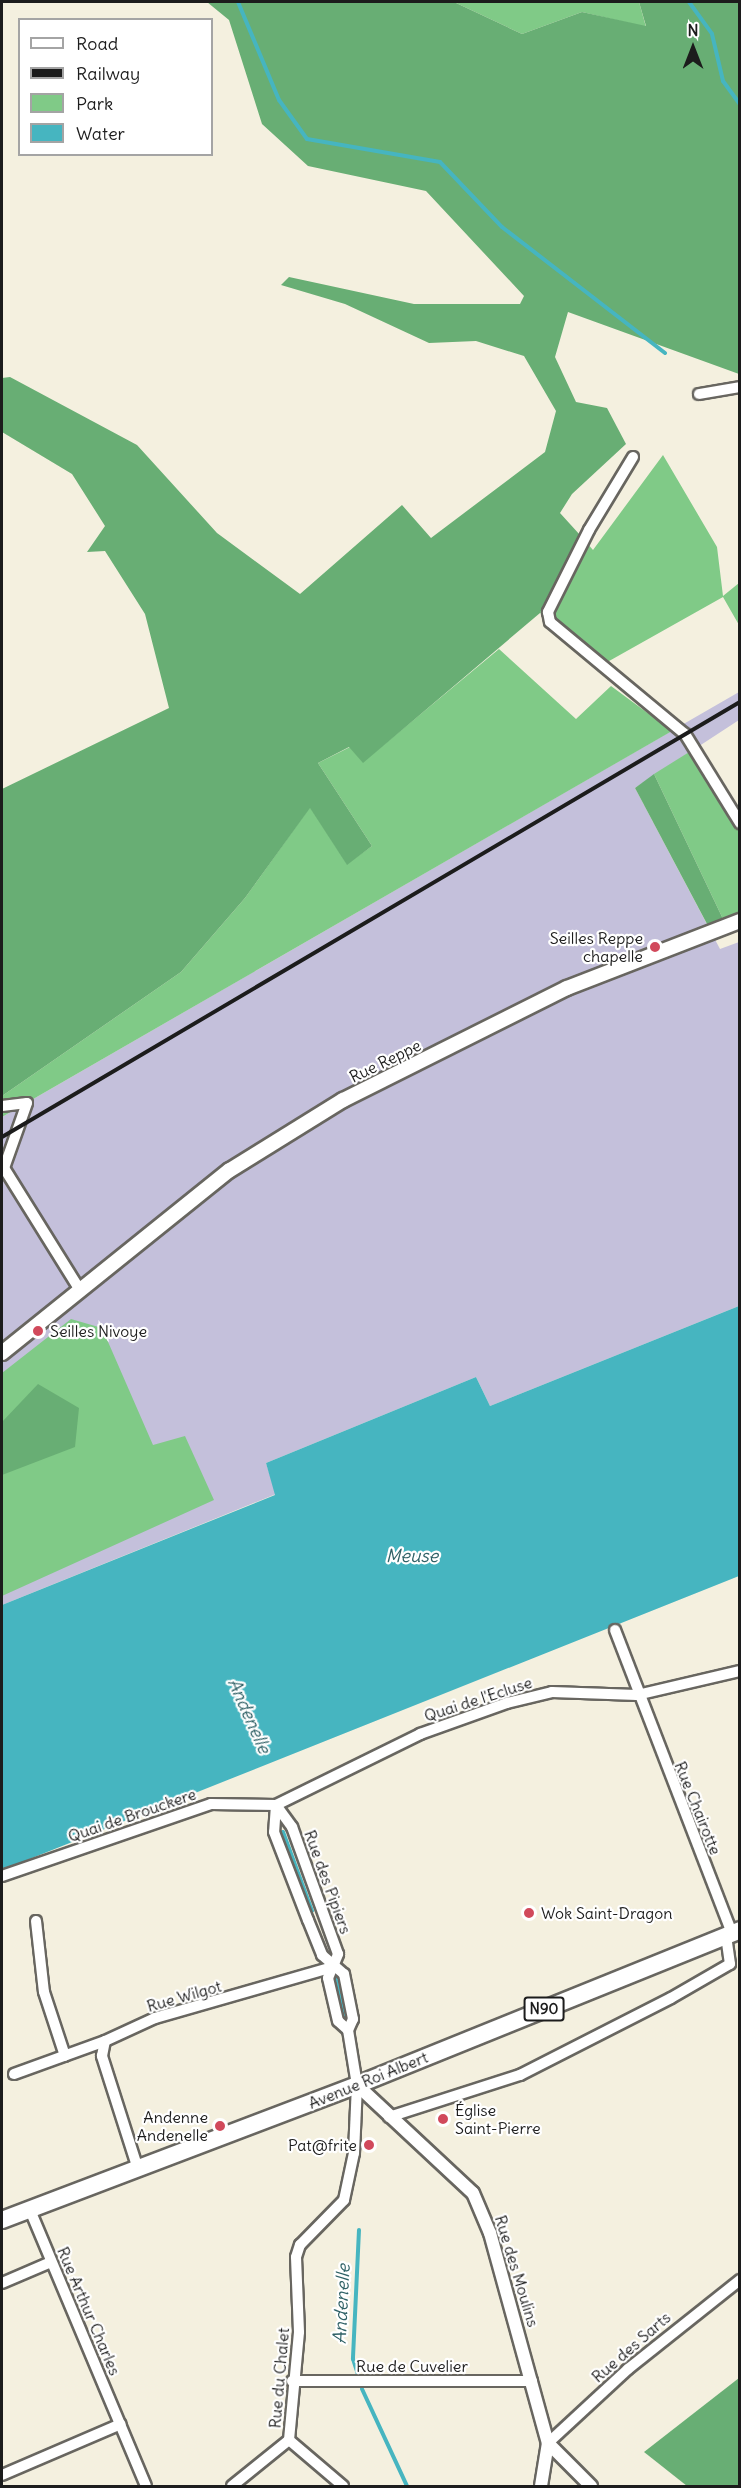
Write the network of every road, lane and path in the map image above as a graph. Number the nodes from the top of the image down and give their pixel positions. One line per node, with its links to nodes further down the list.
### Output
1 (740, 387): 2 (street)
2 (699, 394)
3 (633, 458): 4 (street)
4 (740, 823)
5 (740, 921): 7 (main road, Rue Reppe)
6 (2, 1106): 7 (street)
7 (80, 1290): 8 (main road, Rue Reppe)
8 (2, 1353)
9 (615, 1630): 11 (street, Rue Chairotte)
10 (740, 1671): 11 (street, Quai de l'Ecluse)
11 (637, 1695): 12 (street, Quai de l'Ecluse); 15 (street, Rue Chairotte)
12 (276, 1805): 13 (street, Quai de Brouckere); 16 (street, Rue des Pipiers); 16 (street, Rue des Pipiers)
13 (2, 1876)
14 (36, 1921): 19 (street)
15 (732, 1933): 21 (main road, Avenue Roi Albert / N90); 22 (street, Rue Chairotte)
16 (333, 1967): 17 (street, Rue des Pipiers); 17 (street, Rue des Pipiers); 18 (street, Rue Wilgot)
17 (348, 2030): 21 (street, Rue des Pipiers)
18 (105, 2041): 19 (street, Rue Wilgot); 23 (street)
19 (65, 2056): 20 (street, Rue Wilgot)
20 (14, 2074)
21 (357, 2085): 22 (street, Rue des Moulins); 23 (main road, Avenue Roi Albert / N90); 26 (street, Rue des Pipiers)
22 (389, 2117): 31 (street, Rue des Moulins)
23 (138, 2169): 24 (main road, Avenue Roi Albert / N90)
24 (30, 2210): 25 (main road, Avenue Roi Albert / N90); 27 (street, Rue Arthur Charles)
25 (2, 2220)
26 (300, 2245): 30 (street, Rue du Chalet)
27 (51, 2262): 29 (street); 32 (street, Rue Arthur Charles)
28 (740, 2280): 34 (street, Rue des Sarts)
29 (2, 2283)
30 (292, 2381): 31 (street, Rue de Cuvelier); 33 (street, Rue du Chalet)
31 (532, 2381): 34 (street, Rue des Moulins)
32 (121, 2424): 35 (street); 36 (street, Rue Arthur Charles)
33 (289, 2440): 37 (street, Rue du Chalet); 38 (street)
34 (548, 2443): 39 (street); 40 (street)
35 (2, 2475)
36 (146, 2487)
37 (231, 2487)
38 (343, 2487)
39 (541, 2487)
40 (591, 2487)

